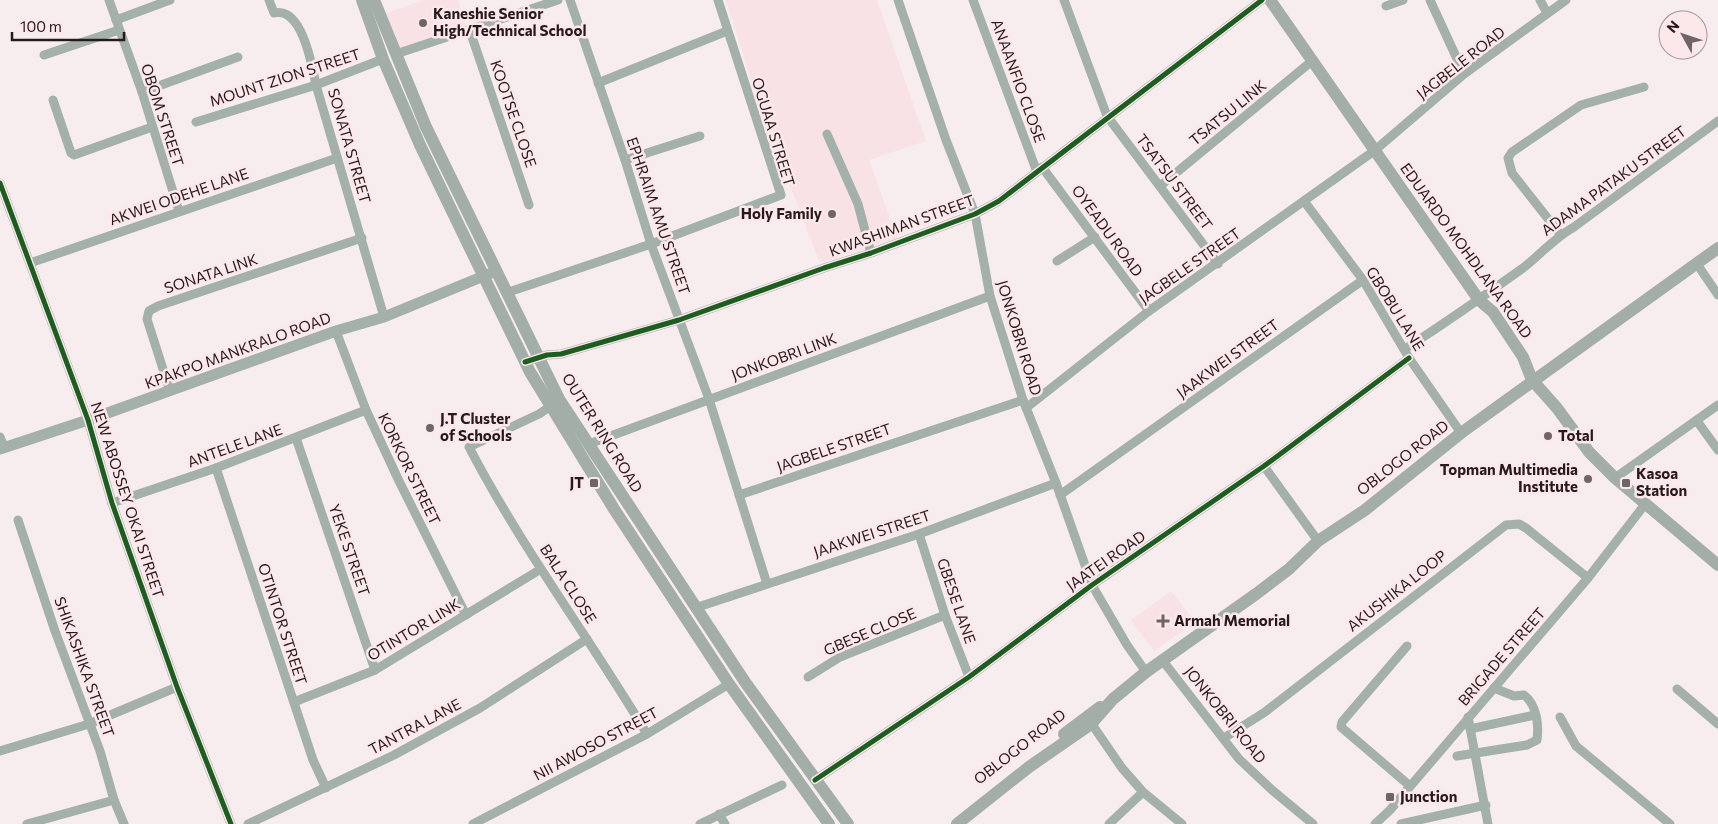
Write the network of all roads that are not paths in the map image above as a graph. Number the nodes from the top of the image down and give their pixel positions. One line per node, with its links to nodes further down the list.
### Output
1 (109, 0): 20 (street, OBOM STREET)
2 (170, 0): 20 (street)
3 (269, 0): 31 (street, SONATA STREET)
4 (362, 0): 27 (main road, OUTER RING ROAD)
5 (374, 0): 24 (main road, OUTER RING ROAD)
6 (558, 0): 22 (street)
7 (570, 0): 30 (street, EPHRAIM AMU STREET)
8 (718, 0): 23 (street, OGUAA STREET)
9 (898, 0): 50 (street, JONKOBRI ROAD)
10 (974, 0): 44 (street, ANAANFIO CLOSE)
11 (1064, 0): 35 (street, TSATSU STREET)
12 (1262, 0): 35 (street, KWASHIMAN STREET)
13 (1270, 0): 28 (main road, EDUARDO MOHDLANA ROAD)
14 (1403, 0): 18 (street)
15 (1430, 0): 29 (street)
16 (1540, 0): 19 (street)
17 (1566, 0): 19 (street, JAGBELE ROAD)
18 (1386, 6)
19 (1547, 13): 29 (street, JAGBELE ROAD)
20 (116, 20): 21 (street, OBOM STREET)
21 (119, 30): 25 (street); 33 (street, OBOM STREET)
22 (470, 31): 24 (street); 48 (street, KOOTSE CLOSE)
23 (726, 31): 30 (street); 54 (street, OGUAA STREET)
24 (396, 54): 61 (main road, OUTER RING ROAD)
25 (44, 55)
26 (238, 57): 33 (street)
27 (383, 59): 31 (street, MOUNT ZION STREET); 62 (main road, OUTER RING ROAD)
28 (1312, 61): 41 (main road, EDUARDO MOHDLANA ROAD); 46 (street, TSATSU LINK)
29 (1464, 74): 41 (street, JAGBELE ROAD)
30 (598, 83): 43 (street, EPHRAIM AMU STREET)
31 (316, 85): 37 (street, MOUNT ZION STREET); 42 (street, SONATA STREET)
32 (1644, 87): 51 (street)
33 (142, 92): 38 (street, OBOM STREET)
34 (53, 100): 38 (street)
35 (1107, 116): 44 (street, KWASHIMAN STREET); 46 (street, TSATSU STREET)
36 (1718, 121): 51 (street, ADAMA PATAKU STREET)
37 (196, 122)
38 (152, 127): 49 (street, OBOM STREET)
39 (827, 134): 56 (street)
40 (700, 136): 43 (street)
41 (1374, 151): 47 (street, JAGBELE STREET); 67 (main road, EDUARDO MOHDLANA ROAD)
42 (337, 158): 49 (street, AKWEI ODEHE LANE); 53 (street, SONATA STREET)
43 (625, 160): 54 (street, EPHRAIM AMU STREET)
44 (1040, 170): 50 (street, KWASHIMAN STREET); 52 (street, OYEADU ROAD)
45 (0, 183): 58 (street, NEW ABOSSEY OKAI STREET)
46 (1160, 186): 59 (street, TSATSU STREET)
47 (1304, 201): 59 (street, JAGBELE STREET); 63 (street, GBOBU LANE)
48 (529, 205)
49 (179, 211): 58 (street, AKWEI ODEHE LANE)
50 (975, 214): 56 (street, KWASHIMAN STREET); 66 (street, JONKOBRI ROAD)
51 (1560, 234): 67 (street, ADAMA PATAKU STREET)
52 (1095, 236): 57 (street); 68 (street, OYEADU ROAD)
53 (362, 238): 69 (street, SONATA STREET); 75 (street, SONATA LINK)
54 (651, 244): 64 (street, OGUAA STREET); 70 (street, EPHRAIM AMU STREET)
55 (1718, 248): 60 (main road, OBLOGO ROAD)
56 (871, 253): 70 (street, KWASHIMAN STREET)
57 (1057, 262)
58 (30, 263): 81 (street, NEW ABOSSEY OKAI STREET)
59 (1218, 264): 68 (street, JAGBELE STREET)
60 (1696, 264): 65 (street); 74 (main road, OBLOGO ROAD)
61 (496, 271): 62 (street, KPAKPO MANKRALO ROAD); 64 (main road, OUTER RING ROAD)
62 (483, 276): 69 (street, KPAKPO MANKRALO ROAD); 73 (main road, OUTER RING ROAD)
63 (1362, 280): 72 (street, GBOBU LANE); 93 (street, JAAKWEI STREET)
64 (506, 293): 73 (main road, OUTER RING ROAD)
65 (1718, 295)
66 (990, 296): 76 (street, JONKOBRI LINK); 77 (street, JONKOBRI ROAD)
67 (1479, 300): 72 (street, ADAMA PATAKU STREET); 74 (main road, EDUARDO MOHDLANA ROAD)
68 (1149, 311): 77 (street, JAGBELE STREET)
69 (384, 317): 71 (street, KPAKPO MANKRALO ROAD)
70 (679, 320): 73 (street, KWASHIMAN STREET); 76 (street, EPHRAIM AMU STREET)
71 (336, 331): 75 (street, KPAKPO MANKRALO ROAD); 80 (street, KORKOR STREET)
72 (1407, 354): 83 (street, GBOBU LANE); 88 (street, JAATEI ROAD)
73 (534, 364): 79 (main road, OUTER RING ROAD); 86 (main road, OUTER RING ROAD)
74 (1532, 380): 83 (main road, OBLOGO ROAD); 90 (main road, EDUARDO MOHDLANA ROAD)
75 (170, 391): 81 (street, KPAKPO MANKRALO ROAD)
76 (709, 399): 86 (street, JONKOBRI LINK); 92 (street, EPHRAIM AMU STREET)
77 (1024, 404): 91 (street, JONKOBRI ROAD); 92 (street, JAGBELE STREET)
78 (1718, 405): 82 (street)
79 (551, 406): 100 (street, BALA CLOSE); 114 (main road, OUTER RING ROAD)
80 (366, 410): 84 (street, ANTELE LANE); 105 (street, KORKOR STREET)
81 (88, 420): 85 (street, KPAKPO MANKRALO ROAD); 94 (street, NEW ABOSSEY OKAI STREET)
82 (1697, 420): 87 (street); 90 (street)
83 (1461, 433): 98 (main road, OBLOGO ROAD)
84 (296, 438): 89 (street, ANTELE LANE); 110 (street, YEKE STREET)
85 (1, 444)
86 (589, 444): 104 (main road, OUTER RING ROAD)
87 (1718, 450)
88 (1264, 466): 98 (street); 103 (street, JAATEI ROAD)
89 (216, 468): 94 (street, ANTELE LANE); 118 (street, OTINTOR STREET)
90 (1615, 478): 95 (main road, EDUARDO MOHDLANA ROAD)
91 (1056, 483): 93 (street, JONKOBRI ROAD); 97 (street, JAAKWEI STREET)
92 (739, 494): 102 (street, EPHRAIM AMU STREET)
93 (1060, 495): 103 (street, JONKOBRI ROAD)
94 (112, 503): 115 (street, NEW ABOSSEY OKAI STREET)
95 (1646, 503): 99 (main road, EDUARDO MOHDLANA ROAD); 101 (street, BRIGADE STREET)
96 (18, 520): 123 (street, SHIKASHIKA STREET)
97 (919, 534): 102 (street, JAAKWEI STREET); 106 (street, GBESE LANE)
98 (1318, 541): 109 (main road, OBLOGO ROAD)
99 (1716, 560)
100 (541, 569): 105 (street, OTINTOR LINK); 107 (street, BALA CLOSE)
101 (1588, 578): 116 (street, BRIGADE STREET); 127 (street, AKUSHIKA LOOP)
102 (767, 584): 104 (street, JAAKWEI STREET)
103 (1092, 585): 111 (street, JONKOBRI ROAD); 113 (street, JAATEI ROAD)
104 (695, 608): 131 (main road, OUTER RING ROAD)
105 (466, 615): 110 (street, OTINTOR LINK)
106 (944, 616): 112 (street, GBESE CLOSE); 113 (street, GBESE LANE)
107 (587, 639): 126 (street, BALA CLOSE); 134 (street, TANTRA LANE)
108 (1407, 646): 133 (street)
109 (1163, 661): 111 (main road, OBLOGO ROAD); 127 (street, JONKOBRI ROAD)
110 (375, 670): 118 (street, OTINTOR LINK)
111 (1146, 672): 122 (main road, OBLOGO ROAD)
112 (808, 677)
113 (969, 677): 131 (street, JAATEI ROAD)
114 (729, 684): 126 (street, NII AWOSO STREET); 147 (main road, OUTER RING ROAD)
115 (178, 687): 123 (street); 142 (street, NEW ABOSSEY OKAI STREET)
116 (1494, 688): 119 (street); 120 (street, BRIGADE STREET)
117 (1677, 689): 124 (street)
118 (294, 702): 134 (street, OTINTOR STREET)
119 (1535, 714): 125 (street); 129 (street)
120 (1468, 717): 125 (street); 133 (street, BRIGADE STREET)
121 (1560, 717): 157 (street)
122 (1088, 720): 135 (street); 149 (main road, OBLOGO ROAD); 150 (main road, OBLOGO ROAD)
123 (89, 724): 128 (street); 136 (street, SHIKASHIKA STREET)
124 (1718, 724)
125 (1470, 729): 129 (street)
126 (647, 734): 144 (street, NII AWOSO STREET)
127 (1224, 738): 153 (street, JONKOBRI ROAD)
128 (0, 751)
129 (1474, 755): 130 (street); 137 (street)
130 (1457, 756)
131 (815, 780): 148 (main road, OUTER RING ROAD)
132 (782, 785): 138 (street)
133 (1410, 786): 154 (street, BRIGADE STREET)
134 (326, 788): 143 (street, TANTRA LANE)
135 (1143, 792): 151 (street); 152 (street)
136 (114, 800): 140 (street); 141 (street, SHIKASHIKA STREET)
137 (1486, 805): 139 (street); 156 (street)
138 (719, 814): 145 (street); 146 (street)
139 (1418, 823): 155 (street)
140 (27, 824)
141 (124, 824)
142 (231, 824)
143 (248, 824)
144 (473, 824)
145 (700, 824)
146 (726, 824)
147 (829, 824)
148 (848, 824)
149 (948, 824)
150 (957, 824)
151 (1109, 824)
152 (1182, 824)
153 (1313, 824)
154 (1374, 824)
155 (1401, 824)
156 (1488, 824)
157 (1670, 824)

